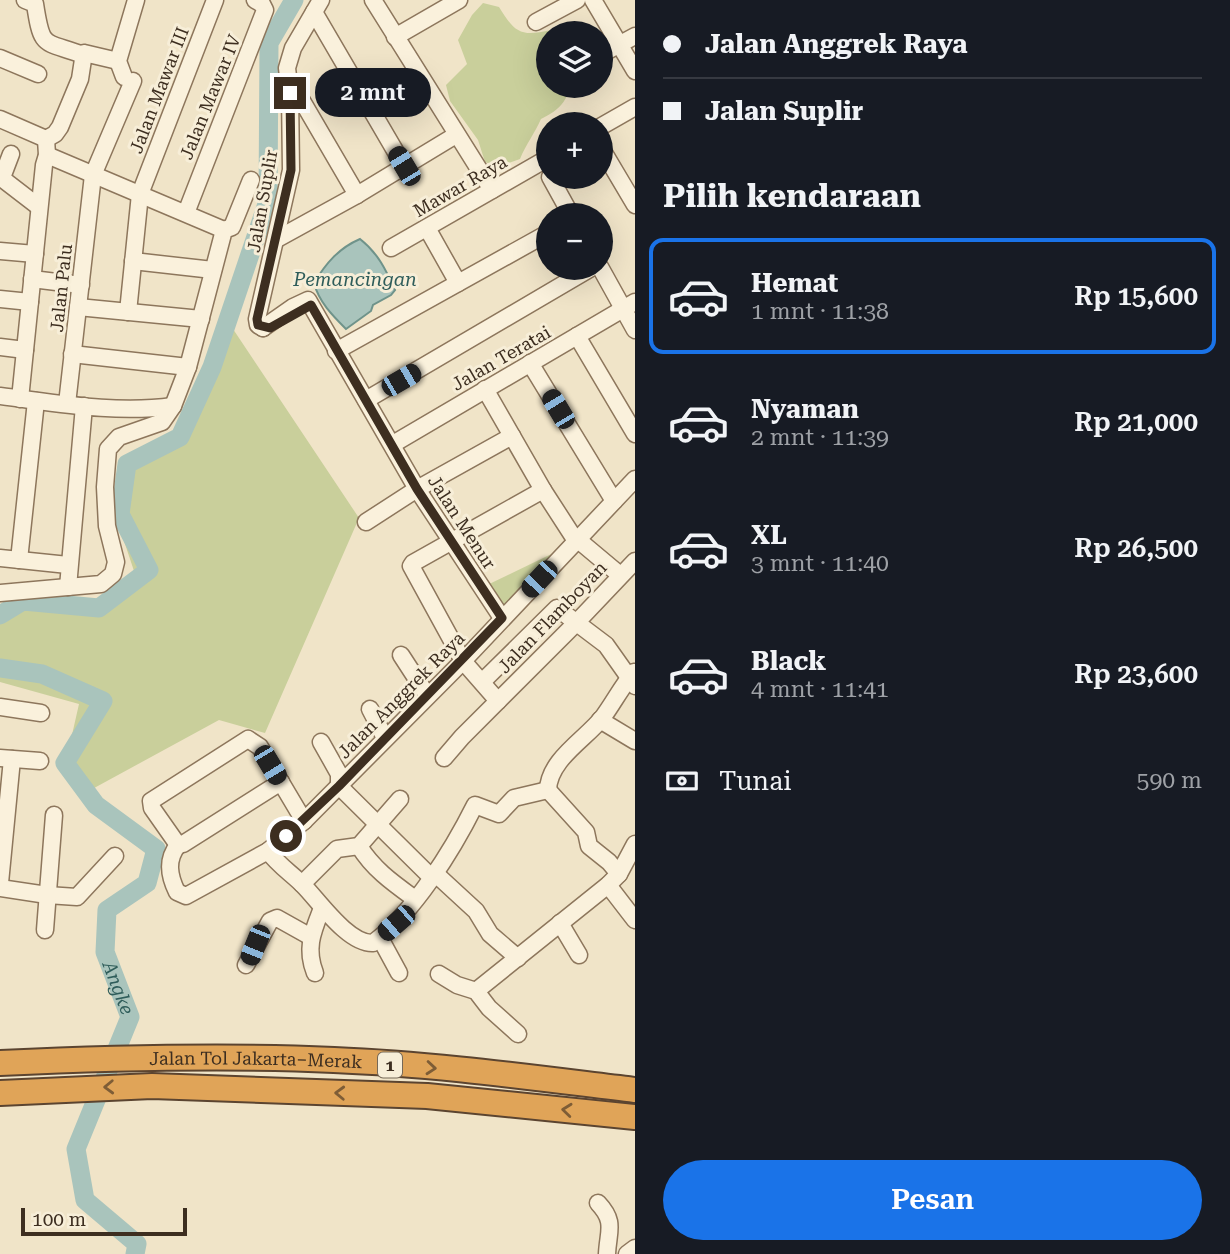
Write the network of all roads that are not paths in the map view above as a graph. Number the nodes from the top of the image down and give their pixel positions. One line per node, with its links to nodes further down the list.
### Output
1 (24, 0): 16 (street)
2 (136, 0): 19 (street, Jalan Palu)
3 (215, 0): 36 (street, Jalan Mawar III)
4 (255, 0): 40 (street, Jalan Mawar IV)
5 (373, 0): 13 (street)
6 (459, 0): 9 (street)
7 (577, 0): 11 (street)
8 (593, 0): 14 (street)
9 (440, 5): 13 (street)
10 (317, 6): 21 (street, Jalan Suplir); 30 (street)
11 (538, 21)
12 (635, 36): 14 (street)
13 (395, 37): 27 (street)
14 (620, 44): 15 (street); 18 (street)
15 (613, 48)
16 (83, 55): 19 (street); 28 (street)
17 (0, 58): 20 (street)
18 (635, 71)
19 (125, 73): 33 (street, Jalan Palu)
20 (38, 74)
21 (289, 79): 25 (street); 26 (street, Jalan Suplir)
22 (635, 107): 24 (street)
23 (0, 119): 28 (street)
24 (613, 120)
25 (316, 124): 26 (street); 37 (street)
26 (291, 131): 43 (street, Jalan Suplir)
27 (456, 135): 30 (street); 35 (street)
28 (46, 147): 33 (street); 39 (street)
29 (11, 154): 39 (street)
30 (404, 166): 37 (street)
31 (613, 168): 38 (street)
32 (536, 171): 35 (street, Mawar Raya)
33 (93, 175): 36 (street); 54 (street, Jalan Palu)
34 (251, 180): 42 (street)
35 (492, 190): 41 (street, Mawar Raya)
36 (140, 194): 40 (street); 48 (street, Jalan Mawar III)
37 (357, 195): 43 (street)
38 (635, 205)
39 (39, 207): 47 (street)
40 (186, 213): 42 (street)
41 (427, 228): 45 (street, Mawar Raya); 53 (street)
42 (224, 230): 49 (street)
43 (277, 239): 65 (street, Jalan Suplir)
44 (536, 240): 53 (street)
45 (391, 248)
46 (0, 251): 47 (street)
47 (35, 254): 50 (street)
48 (133, 261): 49 (street); 59 (street, Jalan Mawar III)
49 (213, 270): 60 (street)
50 (32, 279): 54 (street); 56 (street)
51 (571, 280): 72 (street)
52 (610, 280): 57 (street)
53 (458, 283): 65 (street)
54 (81, 285): 58 (street, Jalan Palu)
55 (0, 299): 56 (street)
56 (30, 302): 64 (street)
57 (629, 306): 61 (street); 62 (street, Jalan Teratai)
58 (78, 307): 59 (street); 66 (street, Jalan Palu)
59 (128, 312): 60 (street)
60 (201, 319): 68 (street)
61 (635, 330)
62 (577, 336): 67 (street, Jalan Teratai); 77 (street)
63 (0, 348): 64 (street)
64 (25, 350): 71 (street)
65 (336, 351): 72 (street)
66 (72, 354): 68 (street); 73 (street, Jalan Palu)
67 (530, 363): 69 (street, Jalan Teratai); 84 (street)
68 (188, 368): 75 (street)
69 (485, 389): 78 (street); 80 (street, Jalan Teratai)
70 (0, 397): 71 (street)
71 (28, 400): 73 (street); 89 (street)
72 (366, 400): 80 (street)
73 (67, 404): 74 (street)
74 (84, 406): 76 (street); 91 (street)
75 (173, 406): 76 (street); 79 (street)
76 (113, 408): 79 (street)
77 (635, 434)
78 (512, 436): 82 (street); 83 (street)
79 (119, 437): 93 (street)
80 (393, 444): 82 (street, Jalan Menur)
81 (635, 479): 84 (street, Jalan Anggrek Raya)
82 (417, 489): 85 (street); 86 (street, Jalan Menur)
83 (543, 490): 86 (street); 87 (street)
84 (614, 501): 87 (street, Jalan Anggrek Raya)
85 (366, 522)
86 (452, 540): 95 (street, Jalan Menur); 98 (street, Jalan Flamboyan)
87 (577, 540): 92 (street); 95 (street, Jalan Anggrek Raya)
88 (0, 558): 89 (street)
89 (19, 560): 91 (street)
90 (635, 561): 92 (street, Jalan Flamboyan)
91 (68, 565): 93 (street)
92 (620, 575): 96 (street, Jalan Flamboyan)
93 (68, 587): 94 (street)
94 (0, 593)
95 (502, 618): 98 (street, Jalan Anggrek Raya)
96 (577, 622): 99 (street); 100 (street); 102 (street, Jalan Flamboyan)
97 (401, 655): 101 (street)
98 (463, 661): 100 (street, Jalan Flamboyan); 101 (street, Jalan Anggrek Raya)
99 (633, 679): 106 (street)
100 (482, 682): 102 (street, Jalan Flamboyan)
101 (427, 695): 107 (street, Jalan Anggrek Raya)
102 (498, 701): 110 (street, Jalan Flamboyan)
103 (0, 707): 105 (street)
104 (370, 709): 107 (street)
105 (41, 713)
106 (600, 720): 108 (street); 115 (street)
107 (385, 738): 114 (street, Jalan Anggrek Raya)
108 (635, 741)
109 (321, 742): 114 (street)
110 (444, 758)
111 (6, 759): 112 (street); 128 (street)
112 (40, 761)
113 (281, 782): 118 (street); 121 (street); 121 (street)
114 (339, 786): 118 (street, Jalan Anggrek Raya); 119 (street)
115 (548, 790): 125 (street); 126 (street)
116 (400, 799): 119 (street)
117 (54, 815): 129 (street)
118 (304, 821): 123 (street, Jalan Anggrek Raya)
119 (377, 826): 122 (street); 125 (street)
120 (635, 844): 126 (street)
121 (178, 845): 123 (street, Jalan Anggrek Raya)
122 (359, 846): 127 (street); 130 (street)
123 (268, 851): 127 (street)
124 (115, 856): 129 (street)
125 (431, 877): 130 (street); 138 (street)
126 (613, 880): 132 (street); 133 (street)
127 (302, 884): 131 (street)
128 (0, 886): 129 (street)
129 (47, 895): 134 (street)
130 (415, 899): 136 (street)
131 (322, 908): 135 (street); 136 (street)
132 (635, 920)
133 (560, 923): 137 (street); 138 (street)
134 (45, 930)
135 (311, 937): 139 (street); 140 (street)
136 (380, 938): 141 (street)
137 (579, 955)
138 (518, 958): 143 (street)
139 (246, 965)
140 (315, 973)
141 (399, 974)
142 (439, 974): 143 (street)
143 (476, 991): 144 (street)
144 (518, 1034)
145 (0, 1063): 146 (highway, Jalan Tol Jakarta–Merak / 1, one-way to 146)
146 (635, 1090)
147 (0, 1093): 148 (highway, Jalan Tol Jakarta–Merak / 1, one-way to 147)
148 (635, 1117)
149 (598, 1203): 151 (street)
150 (635, 1248): 152 (street)
151 (607, 1254)
152 (627, 1254)

